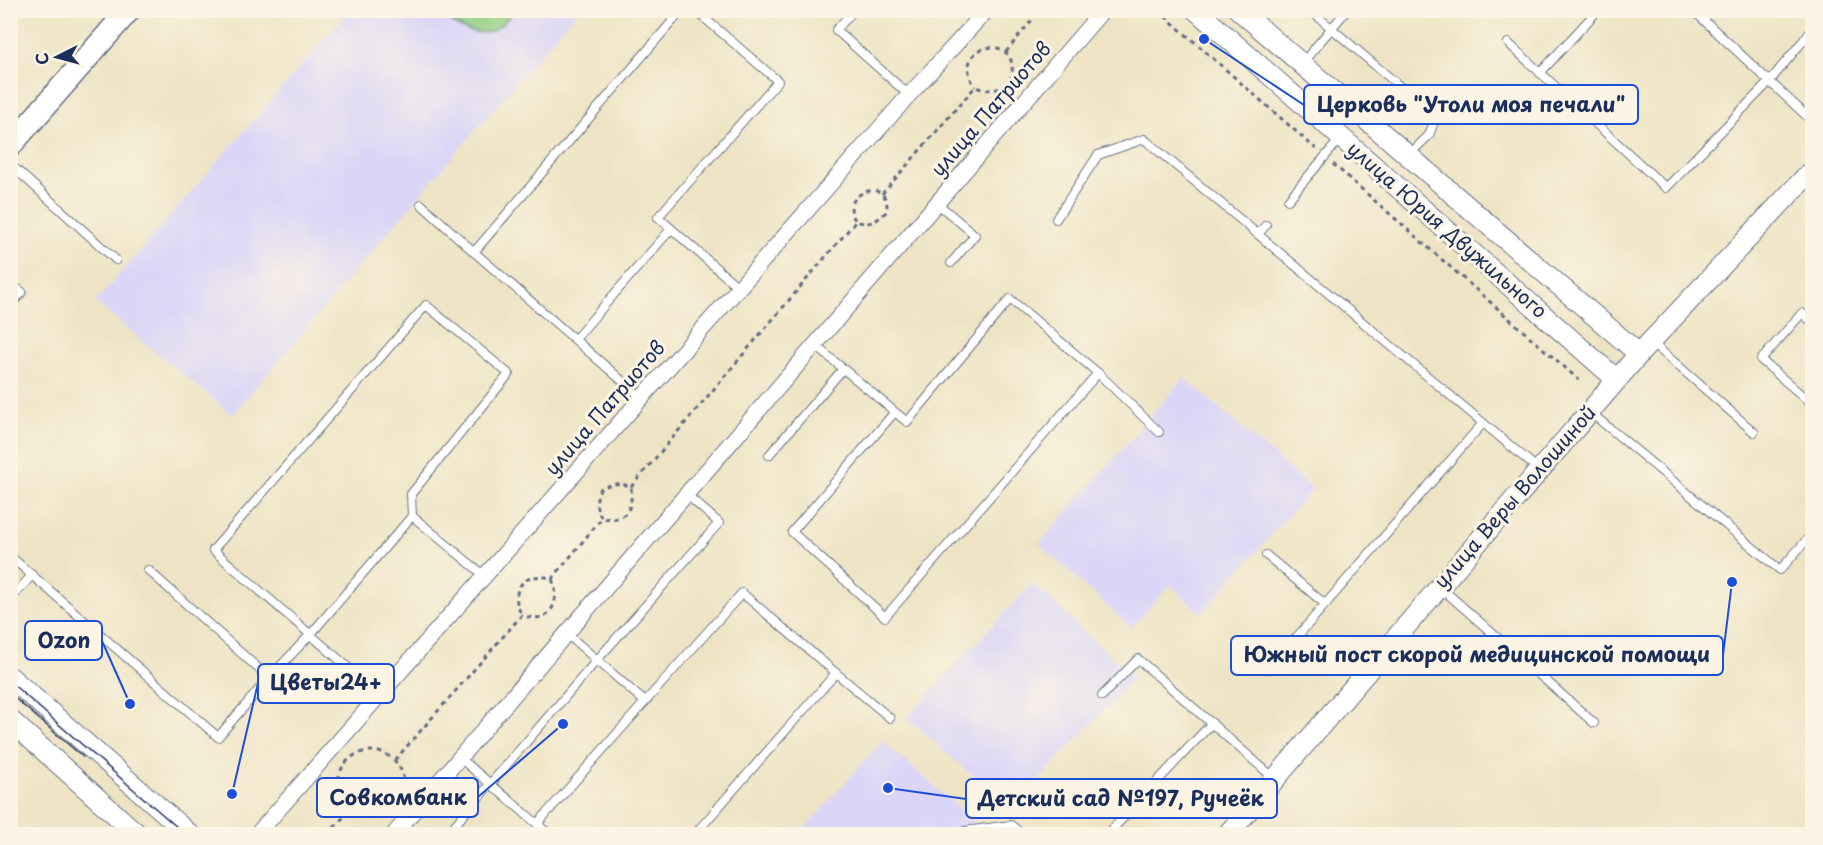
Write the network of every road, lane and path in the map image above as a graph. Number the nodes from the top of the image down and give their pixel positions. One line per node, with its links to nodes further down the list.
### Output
1 (129, 10): 24 (main road)
2 (682, 10): 43 (lane)
3 (695, 10): 41 (lane)
4 (854, 10): 23 (lane)
5 (987, 10): 23 (street, улица Патриотов)
6 (1040, 10): 18 (path)
7 (1103, 10): 36 (street, улица Патриотов)
8 (1158, 10): 29 (path)
9 (1197, 10): 26 (street, улица Юрия Двужильного)
10 (1239, 10): 19 (street, улица Юрия Двужильного)
11 (1310, 10): 15 (lane)
12 (1347, 10): 15 (lane)
13 (1598, 10): 20 (lane)
14 (1693, 10): 21 (lane)
15 (1331, 29): 19 (lane); 28 (lane)
16 (1812, 30): 21 (lane)
17 (1508, 43): 20 (lane)
18 (1006, 52): 22 (path); 22 (path)
19 (1302, 63): 28 (street, улица Юрия Двужильного)
20 (1540, 73): 21 (lane)
21 (1769, 82): 25 (lane)
22 (975, 87): 32 (path)
23 (909, 95): 47 (street, улица Патриотов)
24 (19, 121): 27 (main road)
25 (1812, 121)
26 (1341, 138): 29 (lane); 39 (street, улица Юрия Двужильного)
27 (10, 146)
28 (1408, 156): 34 (street, улица Юрия Двужильного)
29 (1325, 157): 33 (lane); 56 (path)
30 (10, 164): 44 (lane)
31 (1812, 170): 52 (street, улица Веры Волошиной)
32 (882, 194): 38 (path); 38 (path)
33 (1288, 200)
34 (1461, 202): 39 (street); 52 (street, улица Юрия Двужильного)
35 (421, 204): 43 (lane)
36 (938, 204): 45 (lane); 51 (street, улица Патриотов)
37 (1056, 219): 42 (lane)
38 (856, 221): 66 (path)
39 (1440, 224): 55 (street, улица Юрия Двужильного)
40 (1266, 225): 42 (lane)
41 (671, 229): 47 (lane); 50 (lane)
42 (1258, 234): 61 (lane)
43 (474, 252): 50 (lane)
44 (116, 260)
45 (951, 264)
46 (10, 284): 48 (lane)
47 (739, 288): 57 (street, улица Патриотов)
48 (10, 306)
49 (1812, 322): 58 (lane)
50 (575, 339): 57 (lane)
51 (816, 346): 53 (lane); 67 (street, улица Патриотов)
52 (1644, 347): 55 (street, улица Веры Волошиной); 63 (lane)
53 (843, 369): 60 (lane); 64 (lane)
54 (1098, 373): 60 (lane); 60 (lane); 62 (lane)
55 (1616, 379): 59 (street, улица Веры Волошиной)
56 (1579, 380)
57 (642, 398): 75 (street, улица Патриотов)
58 (1812, 405)
59 (1588, 411): 65 (street, улица Веры Волошиной); 70 (lane)
60 (894, 413)
61 (1483, 423): 65 (lane); 79 (lane)
62 (1159, 432)
63 (1754, 432)
64 (769, 455)
65 (1539, 470): 77 (street, улица Веры Волошиной)
66 (632, 487): 69 (path); 69 (path)
67 (687, 495): 82 (street, улица Патриотов); 83 (lane)
68 (412, 516): 75 (lane); 81 (lane); 81 (lane)
69 (602, 518): 76 (path)
70 (1812, 534)
71 (1266, 555): 79 (lane)
72 (10, 556): 74 (lane)
73 (148, 570): 87 (lane)
74 (32, 575): 78 (lane); 87 (lane)
75 (485, 576): 88 (street, улица Патриотов)
76 (552, 579): 80 (path); 80 (path)
77 (1439, 586): 94 (lane); 97 (street, улица Веры Волошиной)
78 (10, 600)
79 (1325, 604): 84 (lane)
80 (522, 615): 96 (path)
81 (310, 634): 87 (lane); 88 (lane)
82 (567, 634): 83 (lane); 95 (street, улица Патриотов)
83 (597, 660): 90 (lane); 98 (lane)
84 (1269, 669)
85 (836, 673): 90 (lane); 91 (lane); 109 (lane)
86 (10, 677): 103 (street)
87 (269, 678)
88 (380, 695): 104 (street, улица Патриотов)
89 (1101, 696): 93 (lane)
90 (645, 702): 100 (lane)
91 (890, 718)
92 (10, 720): 102 (street)
93 (1212, 723): 97 (lane); 111 (lane)
94 (1594, 723)
95 (460, 758): 98 (lane); 106 (street, улица Патриотов)
96 (395, 760): 99 (path); 99 (path)
97 (1276, 780): 112 (street, улица Веры Волошиной)
98 (491, 784): 100 (lane); 107 (lane)
99 (350, 810): 105 (path)
100 (537, 824): 108 (lane)
101 (965, 831): 110 (lane)
102 (137, 834)
103 (189, 834)
104 (257, 834)
105 (328, 834)
106 (394, 834)
107 (447, 834)
108 (549, 834)
109 (695, 834)
110 (1022, 834)
111 (1108, 834)
112 (1228, 834)

